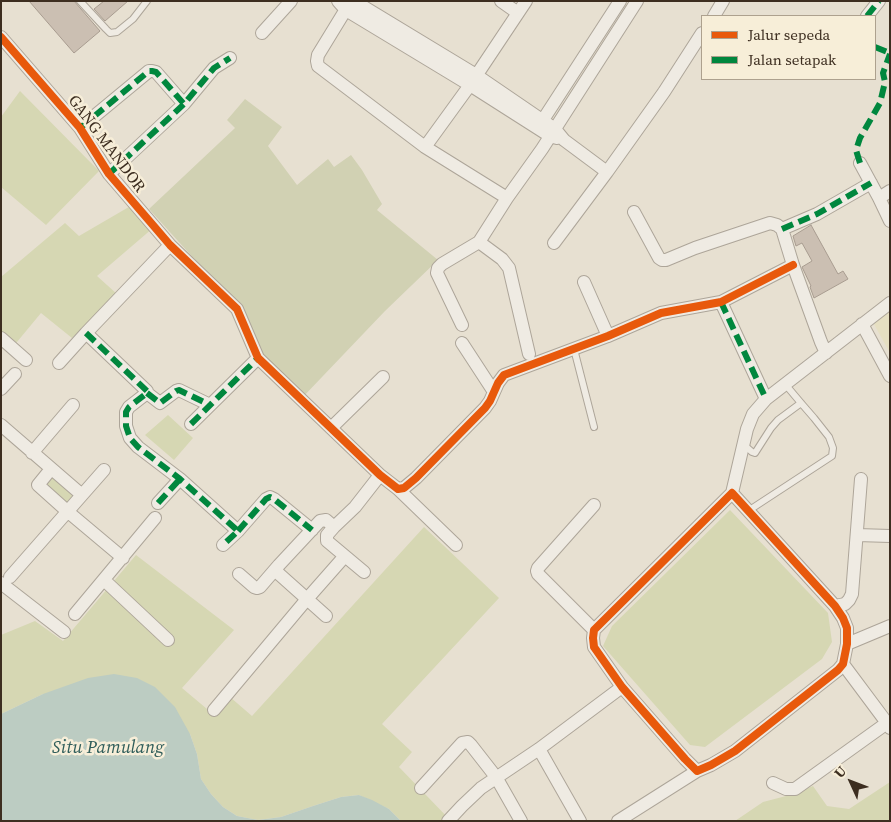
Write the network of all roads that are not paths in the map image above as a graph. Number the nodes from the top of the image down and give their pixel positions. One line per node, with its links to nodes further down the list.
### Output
1 (80, 1): 2 (lane)
2 (147, 1)
3 (291, 1): 14 (street)
4 (501, 1): 11 (street)
5 (526, 1): 11 (street)
6 (620, 1): 20 (street)
7 (637, 1): 22 (street)
8 (723, 1): 12 (street)
9 (879, 1): 13 (street)
10 (347, 3): 18 (street); 23 (street)
11 (518, 13): 18 (street)
12 (715, 15)
13 (867, 15)
14 (262, 33)
15 (701, 36): 25 (street)
16 (1, 37): 21 (street, GANG MANDOR)
17 (230, 58): 19 (street)
18 (473, 80): 20 (street); 23 (street)
19 (184, 104): 21 (street); 26 (street)
20 (540, 124): 22 (street)
21 (80, 128): 26 (street, GANG MANDOR)
22 (553, 132): 25 (street); 29 (street)
23 (426, 147): 29 (street)
24 (860, 163): 27 (street)
25 (607, 172): 34 (street)
26 (109, 174): 35 (street, GANG MANDOR)
27 (871, 183): 28 (street); 32 (street)
28 (884, 195): 31 (street)
29 (508, 198): 33 (street)
30 (634, 212): 32 (street)
31 (890, 221)
32 (782, 230): 36 (street)
33 (480, 242): 41 (street); 48 (street)
34 (554, 243)
35 (170, 245): 42 (street); 49 (street, GANG MANDOR)
36 (793, 265): 38 (street); 47 (street)
37 (584, 282): 43 (street)
38 (721, 302): 43 (street); 59 (street)
39 (890, 303): 40 (street)
40 (862, 324): 47 (street); 53 (street)
41 (462, 326)
42 (86, 333): 51 (street); 58 (street)
43 (608, 336): 46 (street)
44 (1, 338): 50 (street)
45 (462, 343): 57 (street)
46 (574, 349): 57 (street); 65 (lane)
47 (826, 353): 55 (street)
48 (528, 354)
49 (258, 358): 62 (street); 66 (street)
50 (26, 360)
51 (59, 363)
52 (15, 374): 56 (street)
53 (890, 376)
54 (383, 377): 66 (street)
55 (785, 384): 59 (street); 60 (lane)
56 (1, 389)
57 (494, 392): 74 (street)
58 (147, 393): 62 (street); 72 (street)
59 (766, 399): 67 (street)
60 (801, 403): 67 (lane); 80 (lane)
61 (74, 405): 68 (street)
62 (210, 405): 63 (street)
63 (191, 424)
64 (1, 425): 68 (street)
65 (594, 427)
66 (331, 428): 71 (street)
67 (743, 444): 75 (street)
68 (32, 453): 69 (street)
69 (51, 469): 76 (street); 79 (street)
70 (104, 470): 76 (street)
71 (380, 474): 74 (street); 82 (street)
72 (180, 479): 77 (street); 84 (street)
73 (861, 479): 85 (street)
74 (398, 489): 88 (street)
75 (732, 493): 80 (street); 101 (street)
76 (82, 495): 79 (street)
77 (158, 503)
78 (594, 505): 101 (street)
79 (67, 511): 90 (street); 95 (street)
80 (748, 511): 97 (street)
81 (155, 518): 90 (street)
82 (334, 527): 83 (street); 89 (street)
83 (312, 530): 84 (street); 92 (street)
84 (238, 531): 87 (street)
85 (857, 535): 86 (street); 97 (street)
86 (890, 536)
87 (224, 545)
88 (456, 545)
89 (344, 557): 91 (street); 96 (street)
90 (123, 558): 94 (street)
91 (364, 572)
92 (239, 574)
93 (279, 574): 96 (street)
94 (104, 580): 98 (street); 103 (street)
95 (5, 585): 102 (street)
96 (307, 599): 99 (street); 107 (street)
97 (835, 606): 104 (street)
98 (75, 614)
99 (326, 616)
100 (890, 626): 104 (street)
101 (594, 630): 106 (street)
102 (64, 632)
103 (168, 640)
104 (846, 644): 105 (street)
105 (842, 664): 108 (street); 110 (street)
106 (622, 688): 109 (street); 110 (street)
107 (214, 710)
108 (888, 726): 112 (street)
109 (538, 749): 111 (street); 116 (street)
110 (697, 771): 117 (street)
111 (496, 777): 113 (street); 114 (street); 115 (street)
112 (773, 783)
113 (421, 788)
114 (448, 821)
115 (521, 821)
116 (580, 821)
117 (618, 821)

